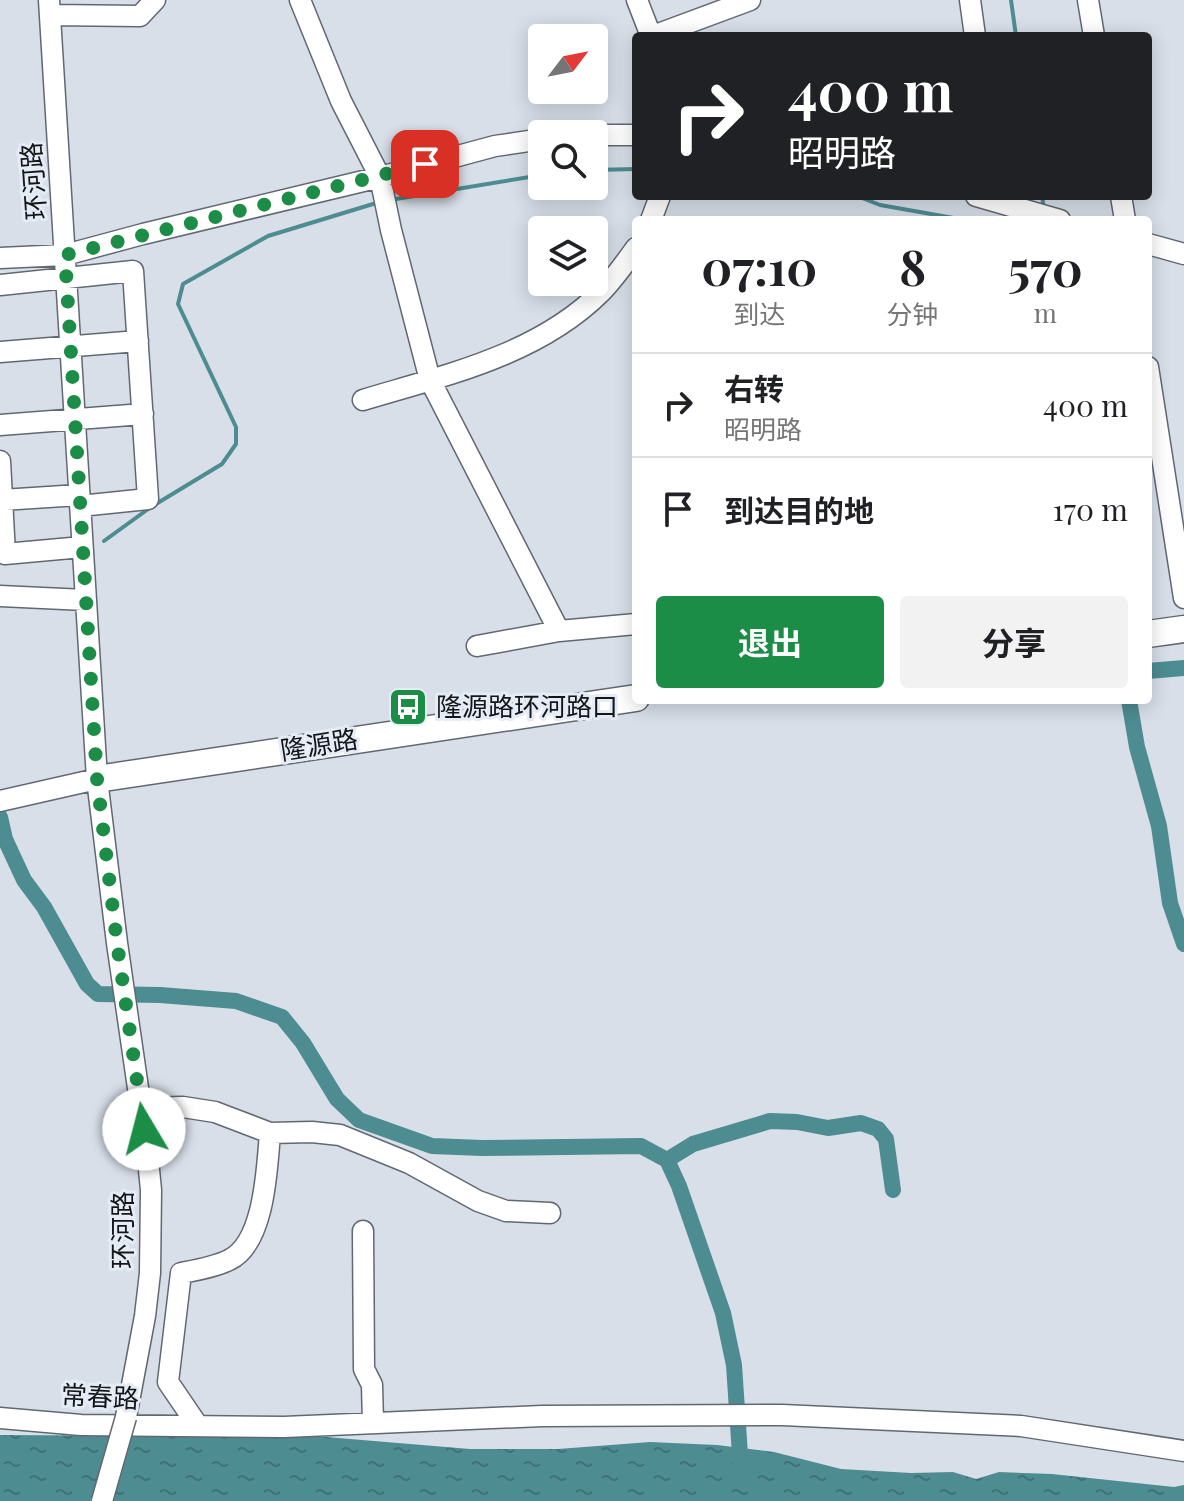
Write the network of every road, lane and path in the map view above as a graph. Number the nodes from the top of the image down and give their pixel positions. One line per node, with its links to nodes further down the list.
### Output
1 (155, 0): 7 (street)
2 (300, 0): 15 (street)
3 (637, 0): 8 (street)
4 (750, 0): 9 (street)
5 (970, 0): 10 (street)
6 (1088, 0): 11 (street)
7 (49, 7): 21 (street, 环河路)
8 (650, 32)
9 (663, 32)
10 (974, 32)
11 (1093, 32)
12 (608, 135): 13 (street)
13 (632, 135)
14 (528, 141): 15 (street)
15 (380, 177): 21 (street); 28 (street)
16 (1004, 206): 17 (street)
17 (1046, 216)
18 (1152, 245): 20 (street)
19 (632, 253): 28 (street)
20 (1184, 254)
21 (65, 255): 22 (street); 23 (street, 环河路)
22 (0, 258)
23 (67, 278): 24 (street); 25 (street); 26 (street, 环河路)
24 (0, 285)
25 (138, 341): 26 (street); 31 (street)
26 (70, 346): 27 (street); 32 (street, 环河路)
27 (0, 352)
28 (430, 380): 30 (street); 43 (street)
29 (1152, 393): 39 (street)
30 (363, 400)
31 (143, 414): 32 (street); 36 (street)
32 (75, 419): 33 (street); 36 (street, 环河路)
33 (0, 425)
34 (0, 461): 35 (street)
35 (2, 500): 36 (street); 37 (street)
36 (79, 500): 37 (street, 环河路)
37 (82, 547): 40 (street, 环河路)
38 (0, 596): 40 (street)
39 (1184, 598)
40 (85, 600): 47 (street, 环河路)
41 (632, 624): 43 (street)
42 (1184, 629): 44 (main road)
43 (559, 631): 45 (street)
44 (1152, 633)
45 (477, 646)
46 (632, 699): 47 (main road, 隆源路)
47 (97, 779): 48 (street); 49 (street, 环河路)
48 (0, 801)
49 (141, 1108): 50 (street); 57 (street, 环河路, bridge)
50 (270, 1133): 51 (street); 55 (street)
51 (550, 1213)
52 (363, 1231): 54 (street)
53 (0, 1418): 55 (street, 常春路)
54 (373, 1423): 55 (street, 常春路); 56 (street, 常春路)
55 (198, 1426)
56 (1184, 1451)
57 (102, 1501)

